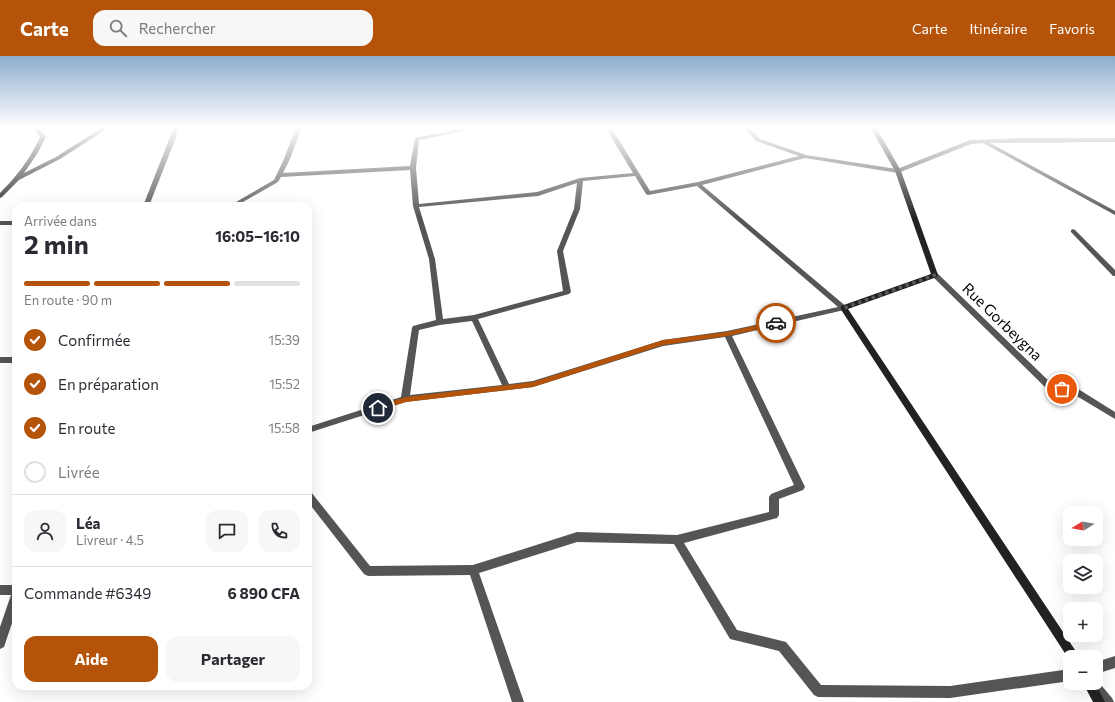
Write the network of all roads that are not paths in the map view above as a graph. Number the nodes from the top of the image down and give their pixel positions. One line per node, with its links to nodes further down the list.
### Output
1 (33, 157): 16 (street)
2 (59, 157): 16 (street)
3 (165, 157): 20 (street)
4 (289, 157): 15 (street)
5 (414, 157): 12 (street)
6 (627, 157): 14 (street)
7 (801, 157): 18 (street)
8 (812, 157): 13 (street)
9 (890, 157): 13 (street)
10 (932, 157): 13 (street)
11 (1013, 157): 23 (street)
12 (413, 168): 15 (street); 22 (street)
13 (898, 171): 28 (street)
14 (637, 174): 17 (street); 18 (street)
15 (279, 175): 21 (street)
16 (19, 178): 19 (street)
17 (580, 180): 22 (street); 30 (street)
18 (698, 184): 29 (street)
19 (0, 196)
20 (148, 202)
21 (239, 202)
22 (416, 206): 31 (street)
23 (1115, 212)
24 (0, 223): 25 (street)
25 (12, 223)
26 (1073, 231): 27 (street)
27 (1115, 274)
28 (935, 275): 29 (street); 37 (street, Rue Gorbeygna)
29 (844, 308): 32 (street); 46 (street)
30 (474, 318): 31 (street); 35 (street)
31 (440, 322): 36 (street)
32 (727, 334): 35 (street); 40 (street)
33 (0, 360): 34 (street)
34 (12, 360)
35 (507, 387): 36 (street)
36 (406, 399): 38 (street)
37 (1115, 416)
38 (312, 429)
39 (312, 500): 41 (street)
40 (678, 540): 41 (street); 49 (street)
41 (473, 570): 52 (street)
42 (0, 590): 43 (street)
43 (12, 590)
44 (12, 607): 45 (street)
45 (0, 643)
46 (1068, 650)
47 (1115, 662): 48 (street)
48 (1103, 666)
49 (1063, 676)
50 (1093, 690): 53 (street)
51 (1098, 690): 54 (street)
52 (518, 702)
53 (1099, 702)
54 (1108, 702)

